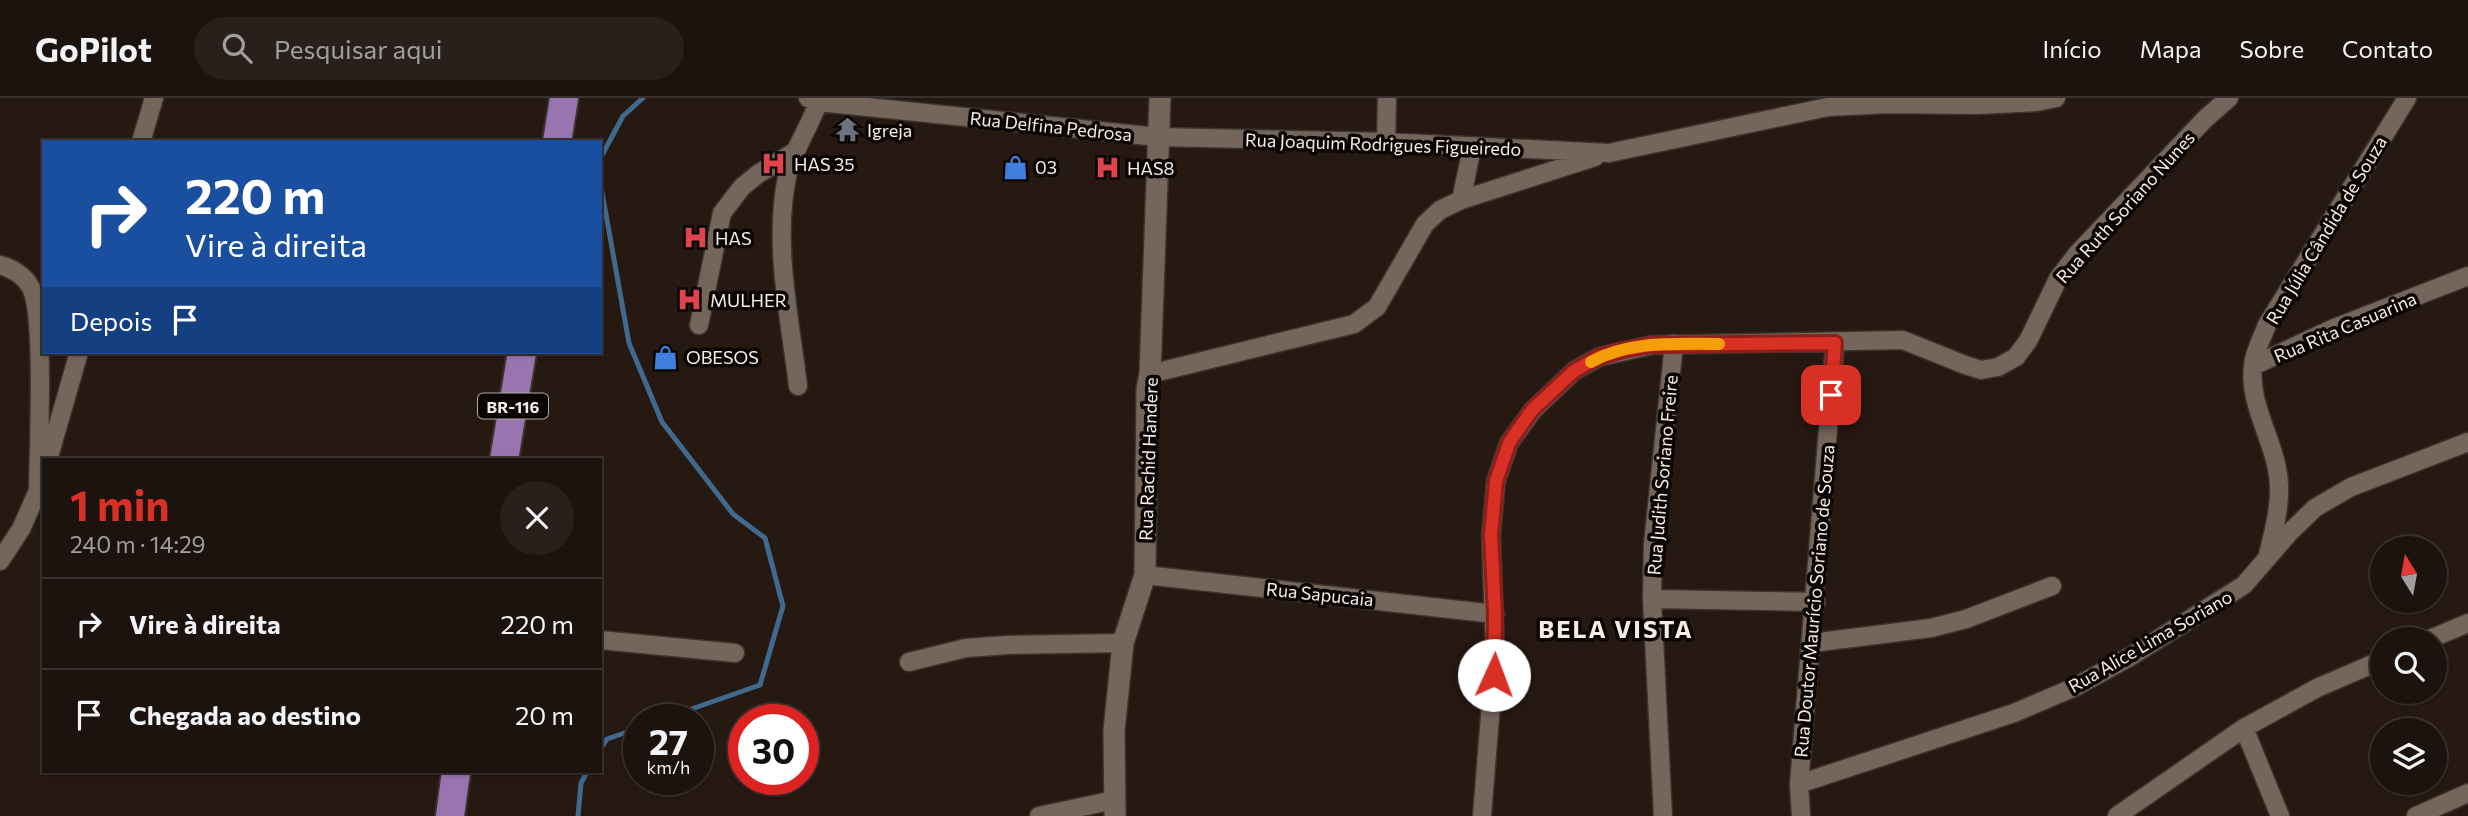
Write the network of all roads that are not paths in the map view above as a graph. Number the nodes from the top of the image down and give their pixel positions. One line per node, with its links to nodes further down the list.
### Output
1 (154, 98): 10 (street)
2 (564, 98): 11 (highway)
3 (1160, 98): 9 (street, Rua Rachid Handere)
4 (1387, 98): 12 (street)
5 (2056, 98): 15 (street, Rua Joaquim Rodrigues Figueiredo)
6 (2229, 98): 20 (street, Rua Ruth Soriano Nunes)
7 (2407, 98): 24 (street, Rua Júlia Cândida de Souza)
8 (816, 99): 9 (street, Rua Delfina Pedrosa); 14 (street, Rua Delfina Pedrosa)
9 (1158, 137): 12 (street, Rua Joaquim Rodrigues Figueiredo); 25 (street, Rua Rachid Handere)
10 (142, 140)
11 (557, 140)
12 (1386, 142): 13 (street, Rua Joaquim Rodrigues Figueiredo)
13 (1472, 148): 15 (street, Rua Joaquim Rodrigues Figueiredo); 16 (street)
14 (796, 151): 19 (street); 26 (street, Rua Delfina Pedrosa)
15 (1609, 153): 16 (street, Rua Joaquim Rodrigues Figueiredo)
16 (1461, 200): 25 (street, Rua Joaquim Rodrigues Figueiredo)
17 (0, 265): 31 (street)
18 (2468, 276): 24 (street, Rua Rita Casuarina)
19 (699, 325)
20 (1835, 343): 21 (street, Rua Ruth Soriano Nunes); 37 (street, Rua Doutor Maurício Soriano de Souza)
21 (1674, 344): 36 (street, Rua Judith Soriano Freire); 38 (street, Rua Ruth Soriano Nunes)
22 (78, 354): 28 (street)
23 (522, 354): 29 (highway, BR-116)
24 (2253, 366): 33 (street, Rua Rita Casuarina)
25 (1150, 374): 34 (street, Rua Rachid Handere)
26 (799, 386)
27 (2468, 442): 33 (street, Rua Alice Lima Soriano)
28 (49, 458)
29 (504, 458)
30 (42, 481): 31 (street)
31 (38, 494): 32 (street)
32 (0, 561)
33 (2267, 562): 49 (street, Rua Alice Lima Soriano)
34 (1145, 575): 38 (street, Rua Sapucaia); 42 (street, Rua Rachid Handere)
35 (2052, 586): 43 (street)
36 (1652, 599): 37 (street); 56 (street, Rua Judith Soriano Freire)
37 (1816, 602): 43 (street, Rua Doutor Maurício Soriano de Souza)
38 (1495, 614): 55 (street, Rua Ruth Soriano Nunes)
39 (2468, 623): 40 (street)
40 (2447, 632)
41 (602, 640): 44 (street)
42 (1124, 643): 45 (street); 51 (street, Rua Rachid Handere)
43 (1812, 643): 49 (street, Rua Doutor Maurício Soriano de Souza)
44 (735, 653)
45 (909, 662)
46 (2370, 665): 47 (street)
47 (2244, 728): 52 (street); 58 (street)
48 (456, 773): 53 (highway)
49 (1799, 784): 57 (street, Rua Doutor Maurício Soriano de Souza)
50 (2468, 793): 59 (street)
51 (1115, 808): 54 (street)
52 (2276, 814)
53 (450, 816)
54 (1039, 816)
55 (1482, 816)
56 (1663, 816)
57 (1801, 816)
58 (2117, 816)
59 (2416, 816)

